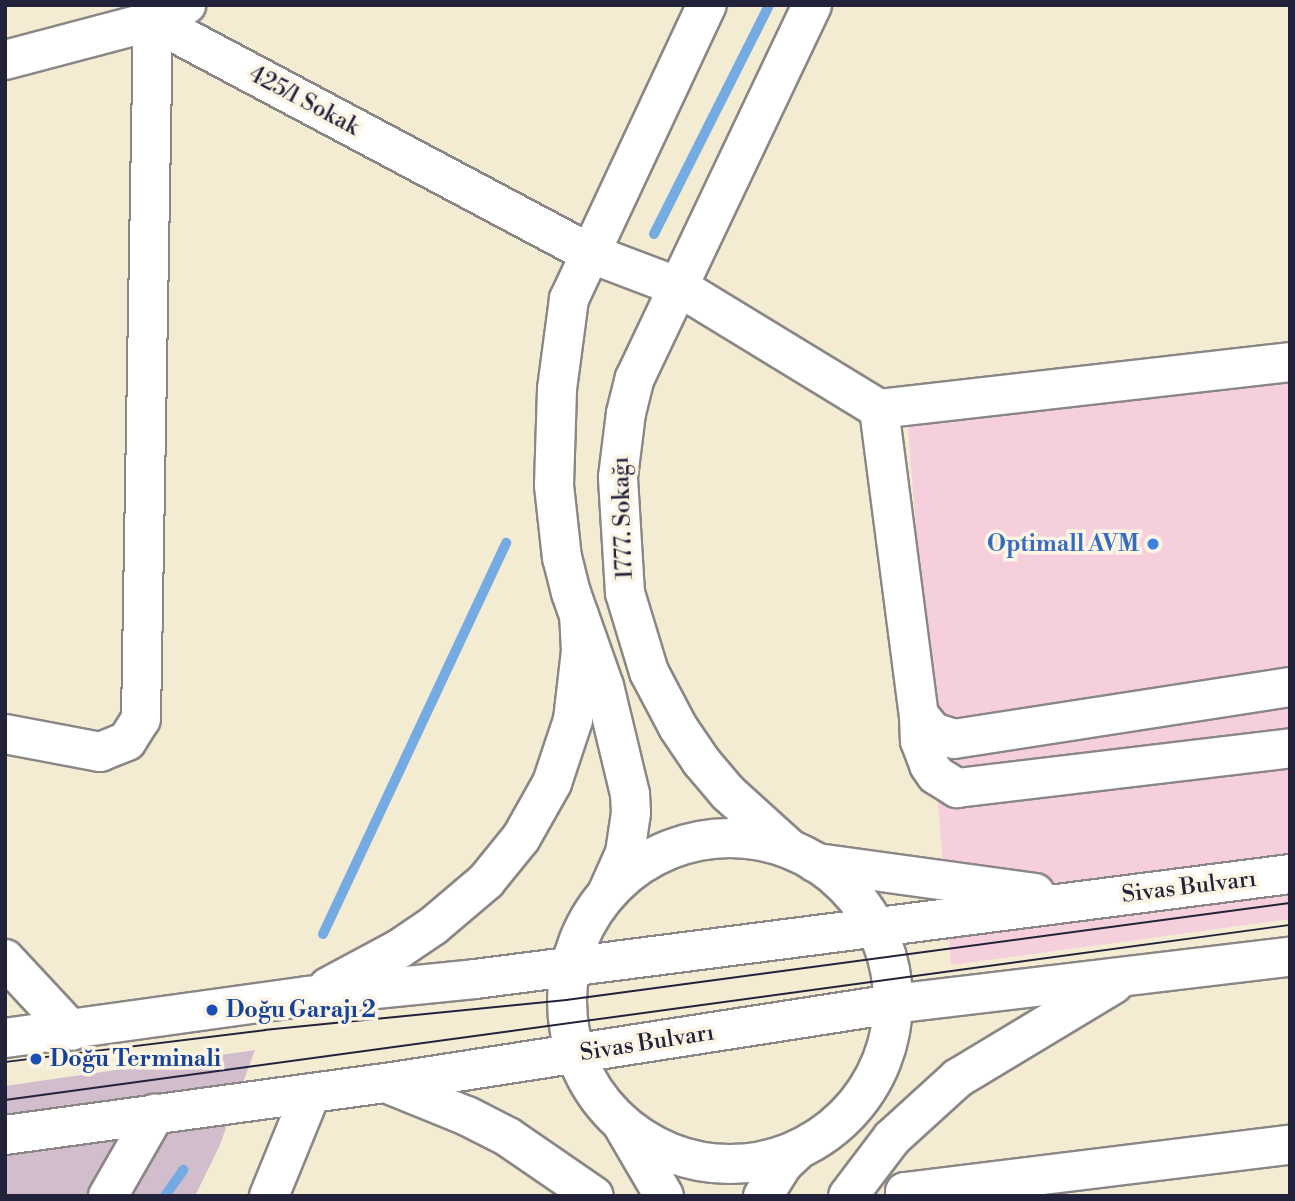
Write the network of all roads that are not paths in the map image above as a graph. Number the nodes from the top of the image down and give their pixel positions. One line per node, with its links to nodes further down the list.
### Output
1 (706, 5): 5 (main road)
2 (812, 5): 6 (main road, 1777. Sokağı)
3 (170, 13): 4 (main road); 5 (main road, 425/1 Sokak); 12 (main road)
4 (5, 60)
5 (589, 253): 6 (main road, 425/1 Sokak); 9 (main road)
6 (679, 287): 8 (main road, 425/1 Sokak); 14 (main road, 1777. Sokağı)
7 (1290, 362): 8 (main road)
8 (879, 409): 11 (main road)
9 (579, 616): 16 (main road); 23 (main road)
10 (1290, 687): 11 (main road)
11 (919, 715): 13 (main road)
12 (5, 734)
13 (1290, 748)
14 (803, 856): 16 (main road); 17 (main road); 18 (main road, 1777. Sokağı)
15 (1290, 874): 17 (main road, Sivas Bulvarı)
16 (608, 891): 21 (main road)
17 (1086, 900): 18 (main road, Sivas Bulvarı)
18 (875, 927): 21 (main road, Sivas Bulvarı); 24 (main road, 1777. Sokağı)
19 (1290, 957): 22 (main road, Sivas Bulvarı)
20 (5, 959): 25 (main road)
21 (570, 967): 23 (main road, Sivas Bulvarı); 27 (main road)
22 (1128, 976): 24 (main road, Sivas Bulvarı); 40 (main road)
23 (308, 996): 25 (main road, Sivas Bulvarı)
24 (893, 1004): 27 (main road, Sivas Bulvarı); 34 (main road, 1777. Sokağı)
25 (72, 1031): 26 (main road, Sivas Bulvarı)
26 (5, 1038)
27 (575, 1054): 28 (main road, Sivas Bulvarı); 31 (main road)
28 (386, 1083): 29 (main road, Sivas Bulvarı); 37 (main road)
29 (311, 1093): 30 (main road, Sivas Bulvarı); 36 (main road)
30 (155, 1114): 32 (main road, Sivas Bulvarı); 35 (main road)
31 (622, 1124): 34 (main road); 38 (main road)
32 (5, 1135)
33 (1290, 1145): 41 (main road)
34 (799, 1149): 39 (main road)
35 (108, 1196)
36 (269, 1196)
37 (594, 1196)
38 (664, 1196)
39 (763, 1196)
40 (848, 1196)
41 (905, 1196)

